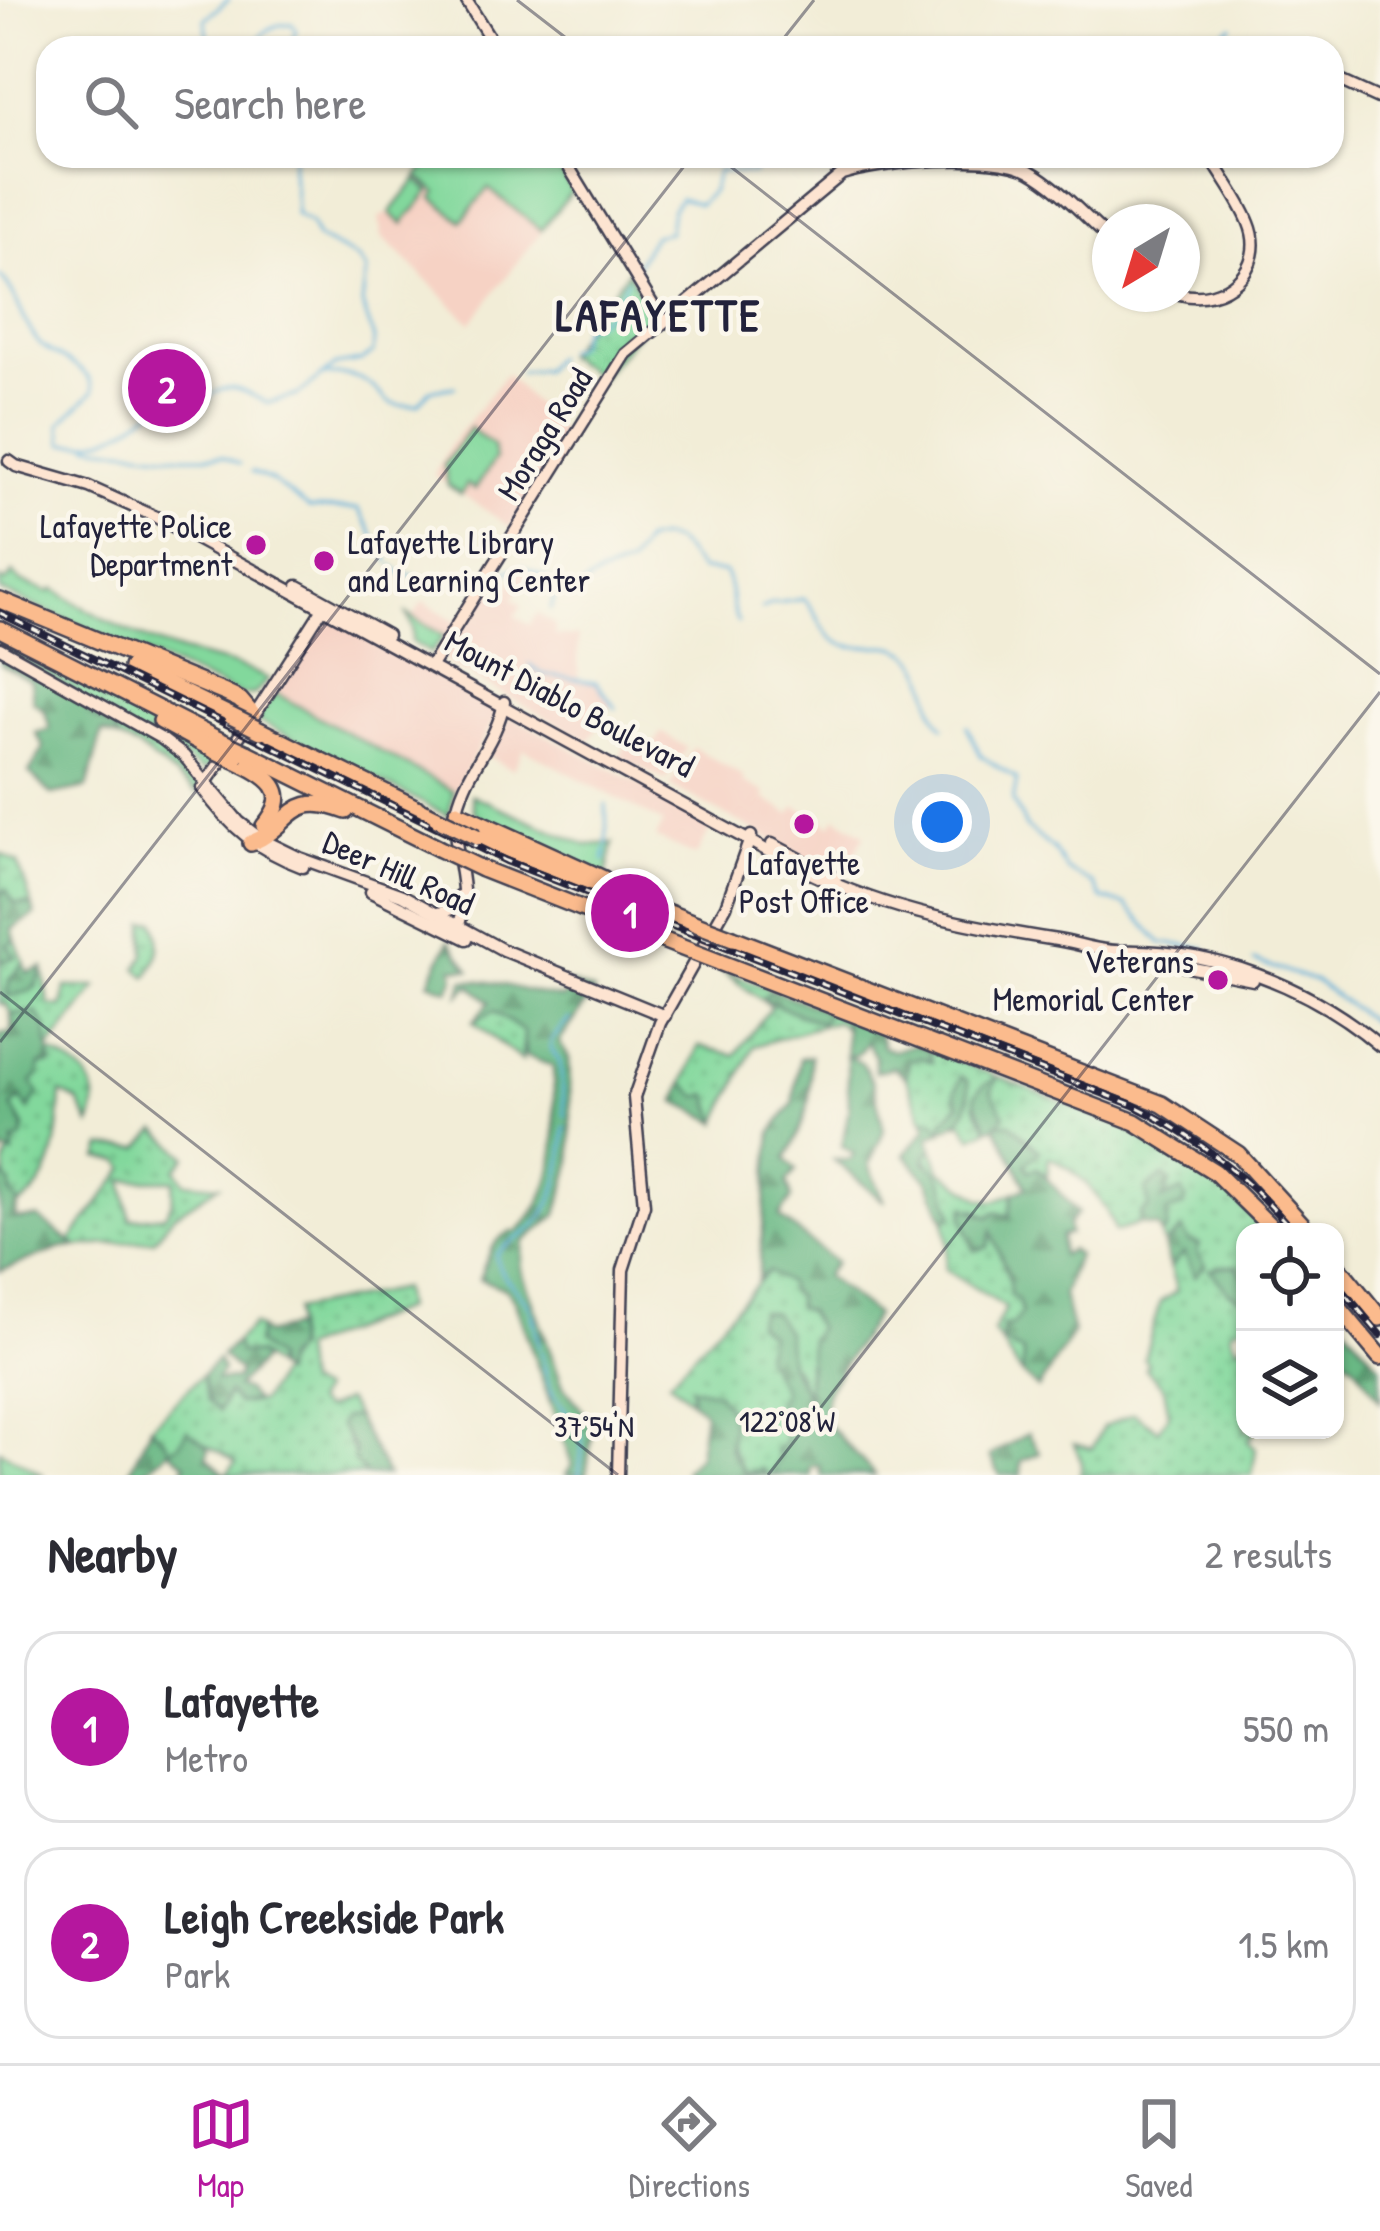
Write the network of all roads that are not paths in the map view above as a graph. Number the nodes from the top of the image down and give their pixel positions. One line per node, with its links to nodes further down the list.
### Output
1 (466, 0): 2 (main road)
2 (488, 36)
3 (1344, 82): 4 (main road)
4 (1380, 99)
5 (569, 168): 10 (main road)
6 (871, 168): 12 (main road, Moraga Road)
7 (1024, 168): 9 (main road, Moraga Road)
8 (1217, 168): 11 (main road)
9 (1092, 223)
10 (644, 290): 12 (main road); 13 (main road)
11 (1200, 298)
12 (662, 320): 13 (main road, Moraga Road)
13 (632, 347): 20 (main road, Moraga Road)
14 (4, 459): 16 (main road, Mount Diablo Boulevard); 20 (main road, Mount Diablo Boulevard)
15 (3, 602): 18 (highway)
16 (322, 608): 20 (main road, Mount Diablo Boulevard); 22 (main road)
17 (0, 629): 24 (highway)
18 (68, 632): 22 (highway); 35 (highway, bridge)
19 (0, 648): 23 (main road, Deer Hill Road)
20 (433, 664): 21 (main road, Mount Diablo Boulevard)
21 (504, 702): 27 (main road, Mount Diablo Boulevard); 27 (main road, Mount Diablo Boulevard); 29 (main road)
22 (255, 706): 24 (main road)
23 (138, 727): 25 (main road, Deer Hill Road); 26 (main road, Deer Hill Road)
24 (226, 753): 25 (main road); 26 (main road); 28 (main road); 31 (highway); 32 (highway)
25 (197, 770): 26 (main road, Deer Hill Road)
26 (204, 784): 28 (main road, Deer Hill Road); 31 (main road, Deer Hill Road)
27 (666, 790): 30 (main road, Mount Diablo Boulevard); 30 (main road, Mount Diablo Boulevard)
28 (220, 800): 31 (main road, Deer Hill Road)
29 (457, 812): 33 (main road); 35 (highway)
30 (751, 836): 38 (main road); 39 (main road, Mount Diablo Boulevard)
31 (256, 840): 32 (highway); 36 (main road, Deer Hill Road); 37 (main road, Deer Hill Road)
32 (438, 848): 40 (highway, bridge)
33 (461, 878): 34 (main road); 37 (main road)
34 (458, 896): 36 (main road); 37 (main road)
35 (648, 905): 41 (highway, bridge)
36 (437, 913): 37 (main road, Deer Hill Road)
37 (455, 927): 38 (main road, Deer Hill Road); 38 (main road, Deer Hill Road)
38 (662, 1016): 46 (main road)
39 (1380, 1049)
40 (1267, 1223)
41 (1301, 1223)
42 (1344, 1274): 44 (highway)
43 (1344, 1314): 45 (highway)
44 (1380, 1318)
45 (1380, 1357)
46 (618, 1475)

